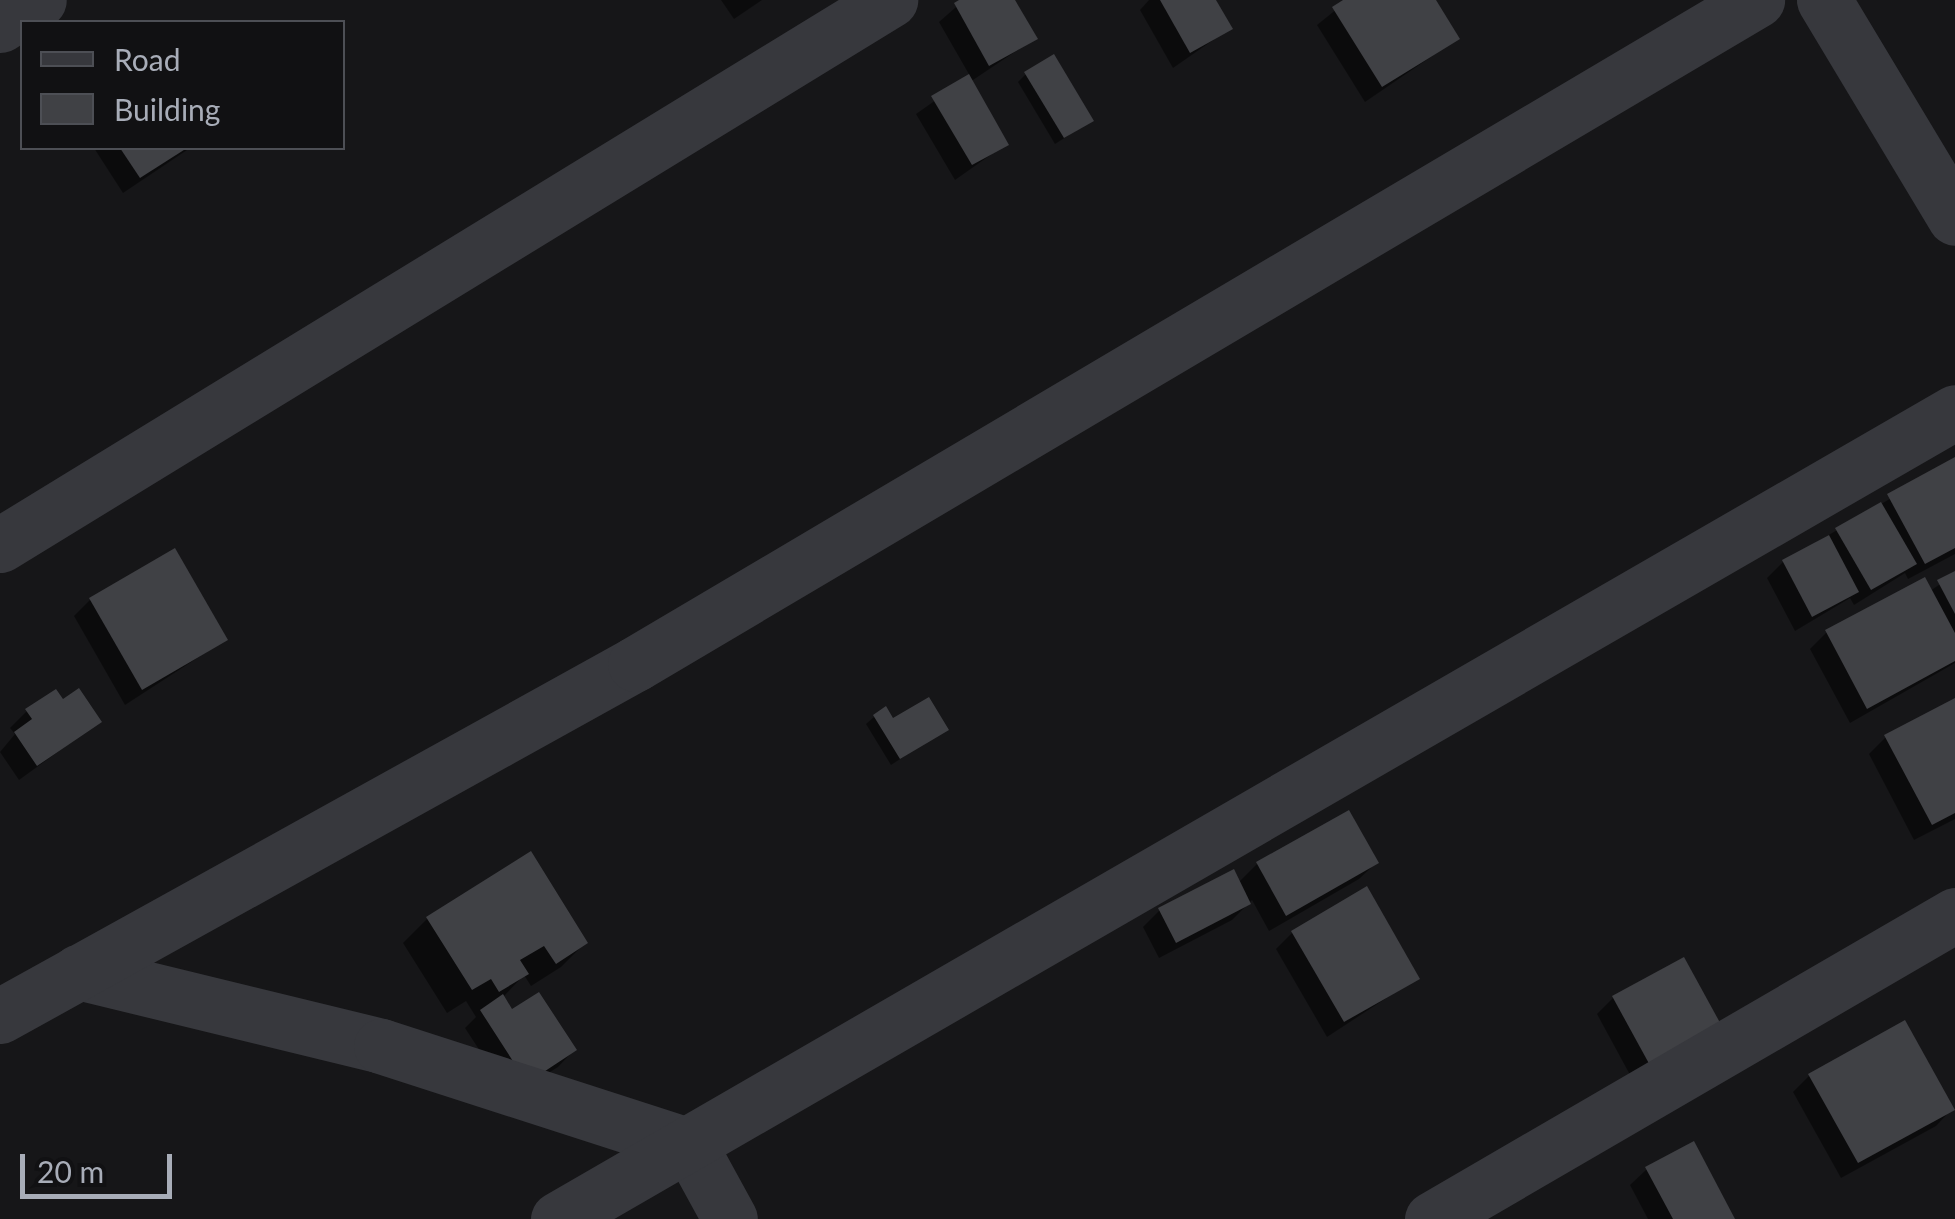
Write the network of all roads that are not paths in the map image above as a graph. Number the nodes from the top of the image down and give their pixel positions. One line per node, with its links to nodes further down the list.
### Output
1 (39, 0): 5 (street)
2 (890, 0): 8 (street)
3 (1757, 0): 10 (street)
4 (1824, 0): 6 (street)
5 (0, 24)
6 (1955, 218)
7 (1955, 412): 12 (street)
8 (0, 545)
9 (1955, 915): 15 (street)
10 (78, 972): 11 (street); 12 (street)
11 (0, 1016)
12 (690, 1146): 13 (street); 14 (street)
13 (558, 1219)
14 (730, 1219)
15 (1432, 1219)

